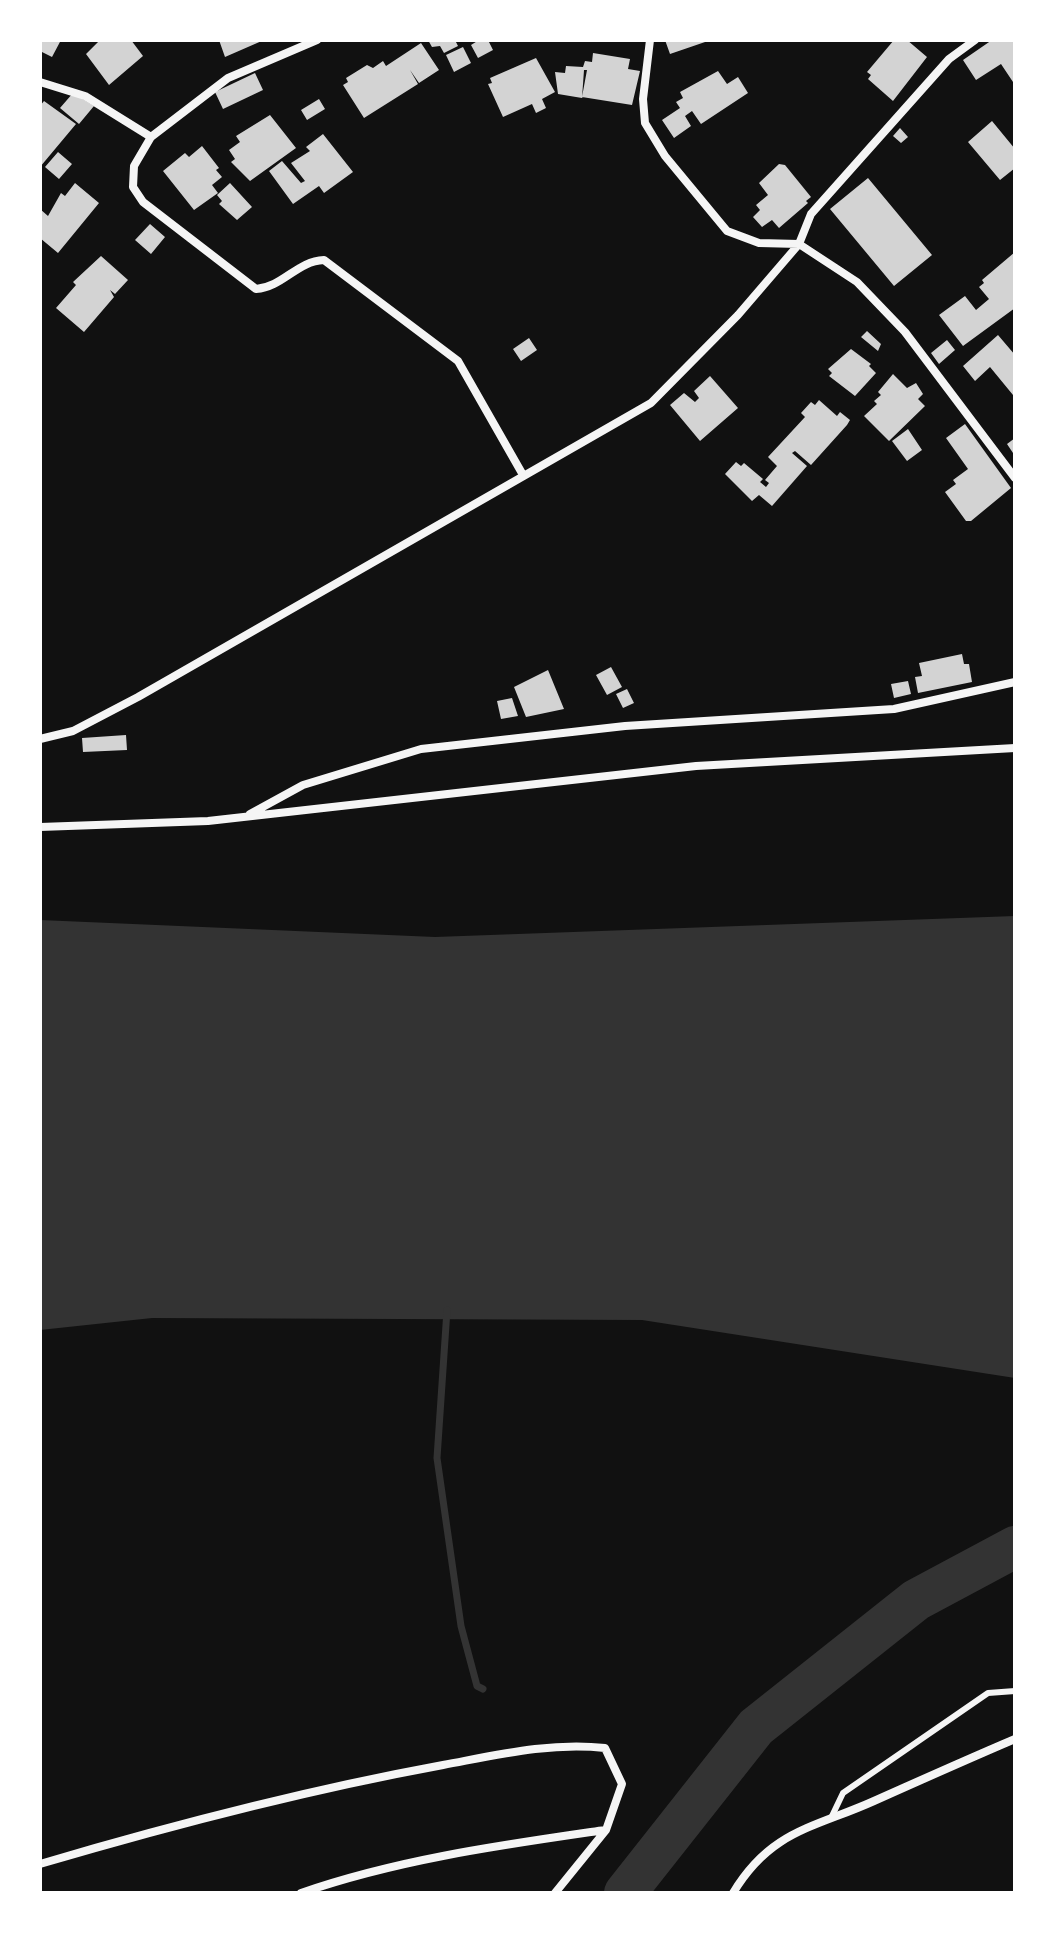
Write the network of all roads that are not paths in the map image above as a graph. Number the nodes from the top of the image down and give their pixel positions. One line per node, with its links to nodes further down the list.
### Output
1 (317, 40): 5 (street)
2 (650, 40): 6 (street)
3 (975, 40): 6 (street)
4 (40, 82): 5 (street)
5 (151, 137): 7 (street)
6 (799, 244): 7 (street); 8 (street)
7 (523, 475): 10 (street)
8 (1015, 478)
9 (1015, 682): 12 (street)
10 (40, 739)
11 (1015, 748): 12 (street)
12 (247, 816): 13 (street)
13 (40, 827)
14 (1015, 1691): 16 (lane)
15 (1015, 1739): 16 (street)
16 (832, 1816): 21 (street)
17 (606, 1830): 18 (street); 19 (street); 20 (street)
18 (40, 1864)
19 (301, 1893)
20 (555, 1893)
21 (733, 1893)

